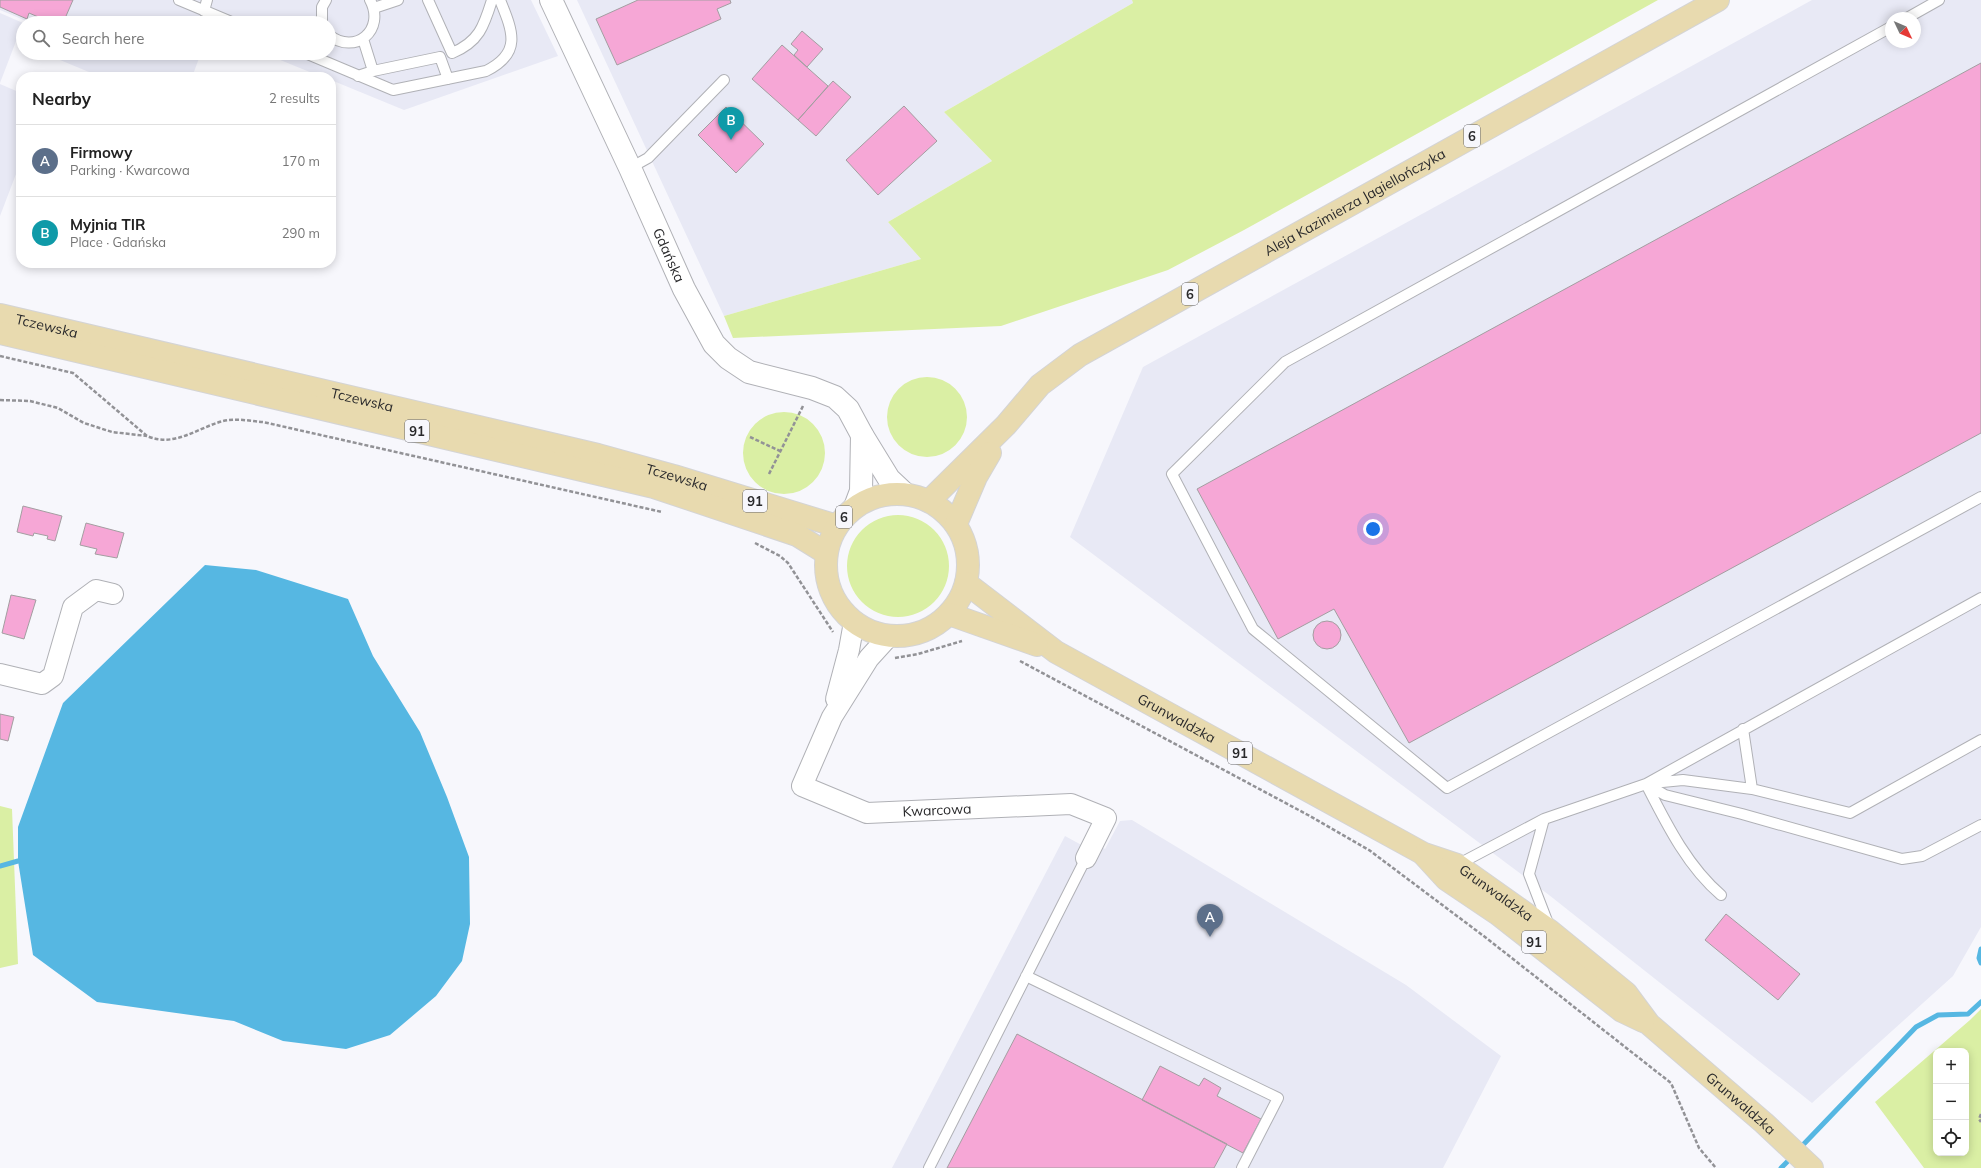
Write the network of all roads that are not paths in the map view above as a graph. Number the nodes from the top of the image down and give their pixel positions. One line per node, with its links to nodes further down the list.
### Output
1 (179, 0): 12 (lane)
2 (207, 0): 12 (lane)
3 (326, 0): 15 (lane)
4 (398, 0): 11 (lane)
5 (428, 0): 19 (lane)
6 (492, 0): 19 (lane)
7 (500, 0): 24 (lane)
8 (551, 0): 26 (street, Gdańska)
9 (1718, 0): 29 (main road, Aleja Kazimierza Jagiellończyka / 6)
10 (1939, 0): 13 (lane)
11 (372, 4): 18 (lane)
12 (204, 11): 14 (lane)
13 (1918, 12)
14 (216, 16)
15 (322, 16)
16 (1885, 30): 32 (lane)
17 (336, 39): 18 (lane)
18 (363, 39): 22 (lane)
19 (452, 53): 20 (lane)
20 (440, 57): 22 (lane); 24 (lane)
21 (321, 60): 23 (lane)
22 (373, 71): 23 (lane)
23 (358, 76): 24 (lane)
24 (448, 79)
25 (724, 80): 26 (lane)
26 (630, 168): 30 (street, Gdańska)
27 (0, 315): 36 (main road, Tczewska / 91)
28 (0, 333): 37 (main road, Tczewska / 91)
29 (1006, 425): 33 (main road, Aleja Kazimierza Jagiellończyka / 6); 35 (main road, Aleja Kazimierza Jagiellończyka / 6)
30 (862, 435): 31 (street, Gdańska); 34 (street, Gdańska)
31 (905, 494): 33 (main road, 6); 34 (main road, 6)
32 (1981, 497)
33 (929, 501): 35 (main road, 6)
34 (855, 507): 36 (main road, 6)
35 (956, 524): 38 (main road, 6)
36 (837, 526): 37 (main road, 6)
37 (826, 553): 42 (main road, 6)
38 (966, 583): 41 (main road, 6); 44 (main road, Grunwaldzka / 91)
39 (113, 594): 45 (street)
40 (1981, 598): 47 (lane)
41 (949, 614): 43 (main road, 6); 44 (main road, Grunwaldzka / 91)
42 (854, 622): 43 (main road, 6); 46 (street, Kwarcowa)
43 (889, 636): 46 (street, Kwarcowa)
44 (1056, 652): 53 (main road, Grunwaldzka / 91)
45 (0, 674)
46 (832, 717): 54 (street, Kwarcowa)
47 (1743, 730): 49 (lane); 50 (lane)
48 (1981, 740): 50 (lane)
49 (1646, 784): 50 (lane); 51 (lane); 52 (lane); 56 (lane)
50 (1752, 789)
51 (1544, 819): 55 (lane); 57 (lane)
52 (1981, 825)
53 (1424, 854): 55 (main road, Grunwaldzka / 91); 59 (main road, Grunwaldzka / 91)
54 (1086, 858): 58 (lane)
55 (1457, 865): 57 (main road, Grunwaldzka / 91)
56 (1722, 895)
57 (1550, 931): 59 (main road, Grunwaldzka / 91)
58 (1026, 976): 61 (lane); 62 (lane)
59 (1649, 1024): 60 (main road, Grunwaldzka / 91)
60 (1803, 1159)
61 (929, 1168)
62 (1242, 1168)

